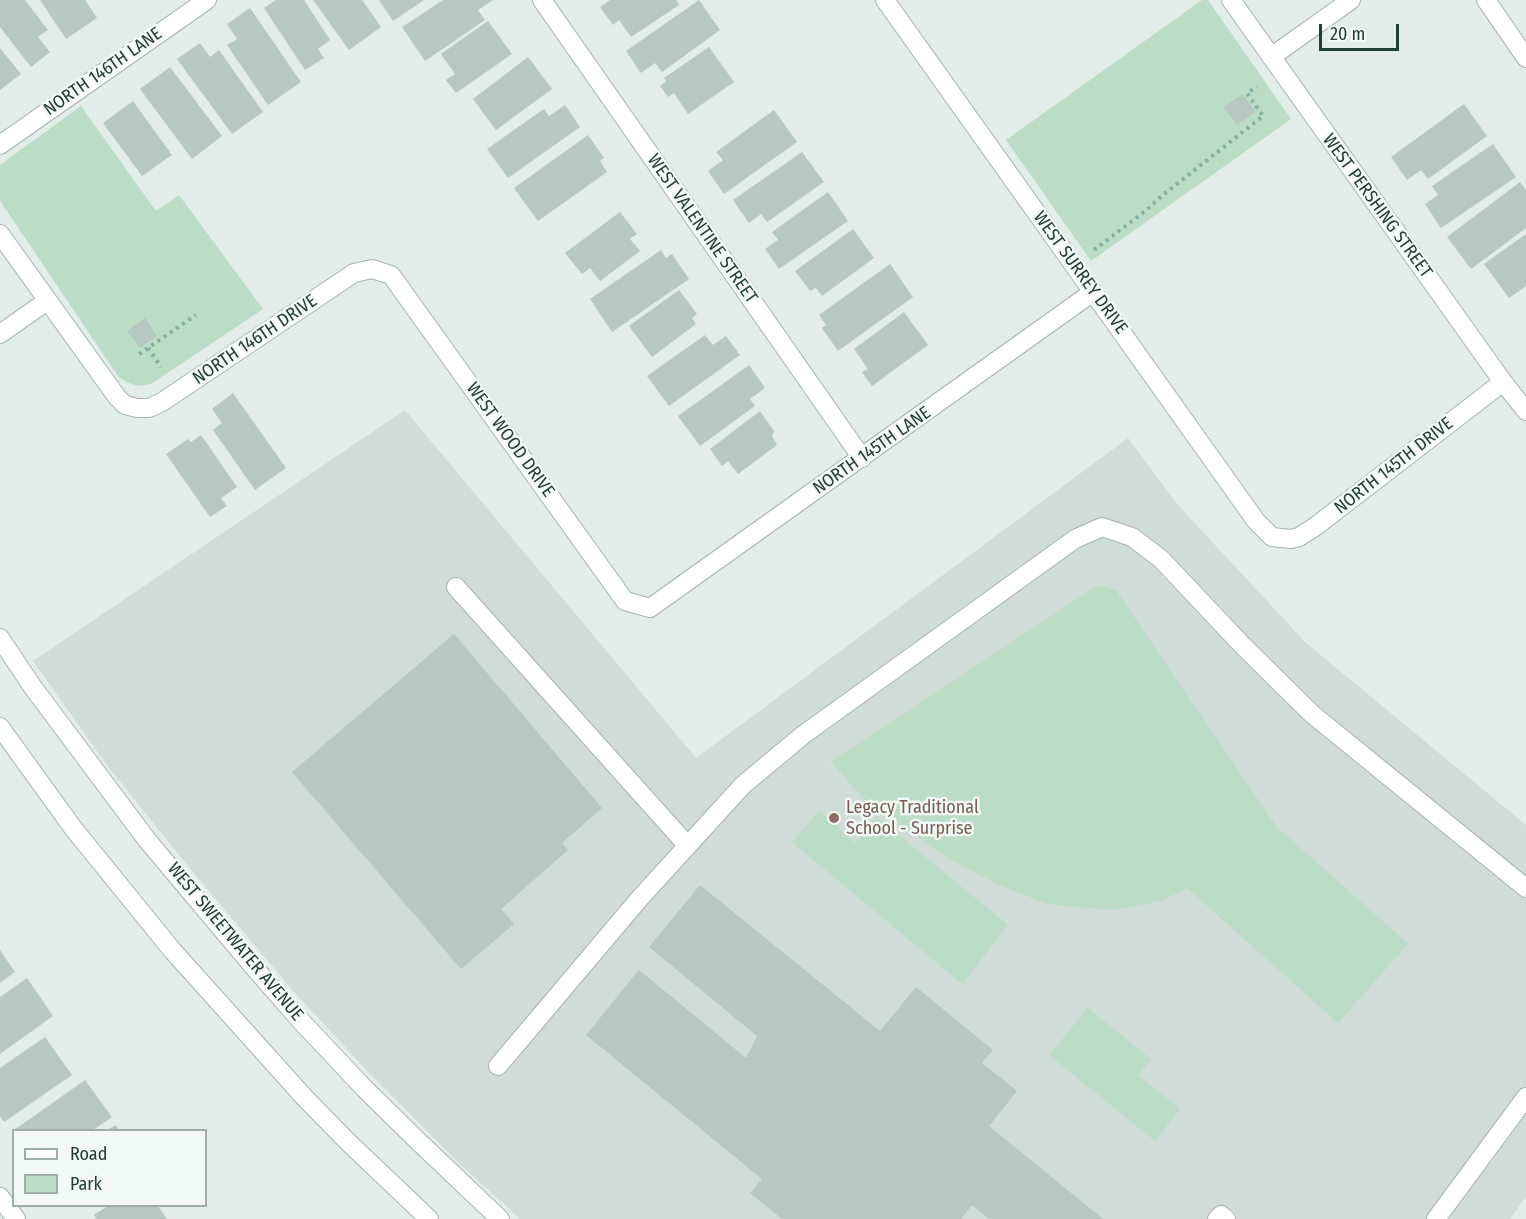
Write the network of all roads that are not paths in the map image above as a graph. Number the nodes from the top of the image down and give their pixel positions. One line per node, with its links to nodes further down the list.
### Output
1 (207, 0): 9 (street, NORTH 146TH LANE)
2 (542, 0): 17 (street, WEST VALENTINE STREET)
3 (885, 0): 12 (street, WEST SURREY DRIVE)
4 (1231, 0): 7 (street, WEST PERSHING STREET)
5 (1351, 0): 7 (street)
6 (1486, 0): 8 (street)
7 (1271, 57): 15 (street, WEST PERSHING STREET)
8 (1526, 58)
9 (0, 145)
10 (0, 234): 13 (street)
11 (372, 269): 13 (street, NORTH 146TH DRIVE); 20 (street, WEST WOOD DRIVE)
12 (1094, 292): 17 (street, NORTH 145TH LANE); 18 (street, WEST SURREY DRIVE)
13 (47, 301): 14 (street)
14 (0, 334)
15 (1503, 382): 16 (street, WEST PERSHING STREET); 18 (street, NORTH 145TH DRIVE)
16 (1526, 411)
17 (862, 458): 20 (street, NORTH 145TH LANE)
18 (1281, 539)
19 (456, 587): 23 (street)
20 (650, 608)
21 (0, 638): 30 (street, WEST SWEETWATER AVENUE)
22 (0, 726): 29 (street)
23 (687, 845): 24 (street); 25 (street)
24 (1526, 888)
25 (498, 1066)
26 (1526, 1097): 33 (street)
27 (0, 1197): 28 (street)
28 (16, 1219)
29 (429, 1219)
30 (501, 1219)
31 (1217, 1219): 32 (street)
32 (1226, 1219)
33 (1436, 1219)

